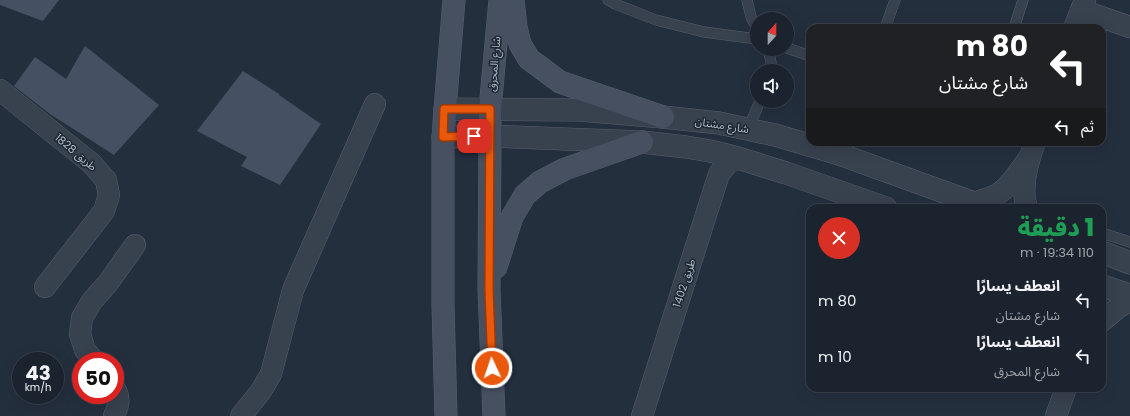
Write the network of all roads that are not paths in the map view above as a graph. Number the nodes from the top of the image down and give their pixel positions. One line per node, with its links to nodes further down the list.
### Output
1 (454, 0): 19 (main road)
2 (500, 0): 20 (main road, شارع المحرق)
3 (514, 0): 21 (main road)
4 (608, 0): 13 (lane)
5 (747, 0): 8 (lane)
6 (895, 0): 10 (lane)
7 (1023, 0): 11 (lane)
8 (750, 13)
9 (1080, 13): 12 (street)
10 (886, 24)
11 (1015, 24)
12 (1130, 27)
13 (750, 38)
14 (794, 50): 15 (lane)
15 (806, 55)
16 (0, 90): 41 (street, طريق 1828)
17 (375, 104): 51 (street)
18 (757, 108): 22 (lane)
19 (444, 109): 20 (street, شارع مشتان); 24 (main road)
20 (490, 109): 21 (street, شارع مشتان); 23 (main road, شارع المحرق)
21 (663, 117): 22 (street, شارع مشتان)
22 (748, 129): 26 (street, شارع مشتان)
23 (490, 136): 24 (street); 25 (street); 43 (main road, شارع المحرق)
24 (443, 137): 52 (main road)
25 (642, 142): 30 (street); 43 (main road)
26 (806, 144): 31 (street)
27 (824, 146): 28 (street, شارع مشتان)
28 (841, 148): 33 (street, شارع مشتان)
29 (1032, 150): 34 (street); 35 (street)
30 (738, 158): 31 (street); 54 (street, طريق 1402)
31 (786, 173): 32 (street)
32 (875, 204)
33 (979, 204)
34 (982, 204)
35 (1025, 204)
36 (1106, 234): 37 (lane)
37 (1130, 242)
38 (135, 245): 47 (street)
39 (1106, 254): 40 (street)
40 (1130, 263)
41 (45, 287)
42 (1106, 287): 44 (street)
43 (489, 289): 53 (main road, شارع المحرق)
44 (1130, 295)
45 (1130, 300): 46 (street)
46 (1106, 318)
47 (87, 352)
48 (1065, 392): 55 (street)
49 (119, 404): 50 (street)
50 (114, 416)
51 (241, 416)
52 (446, 416)
53 (494, 416)
54 (642, 416)
55 (1056, 416)

